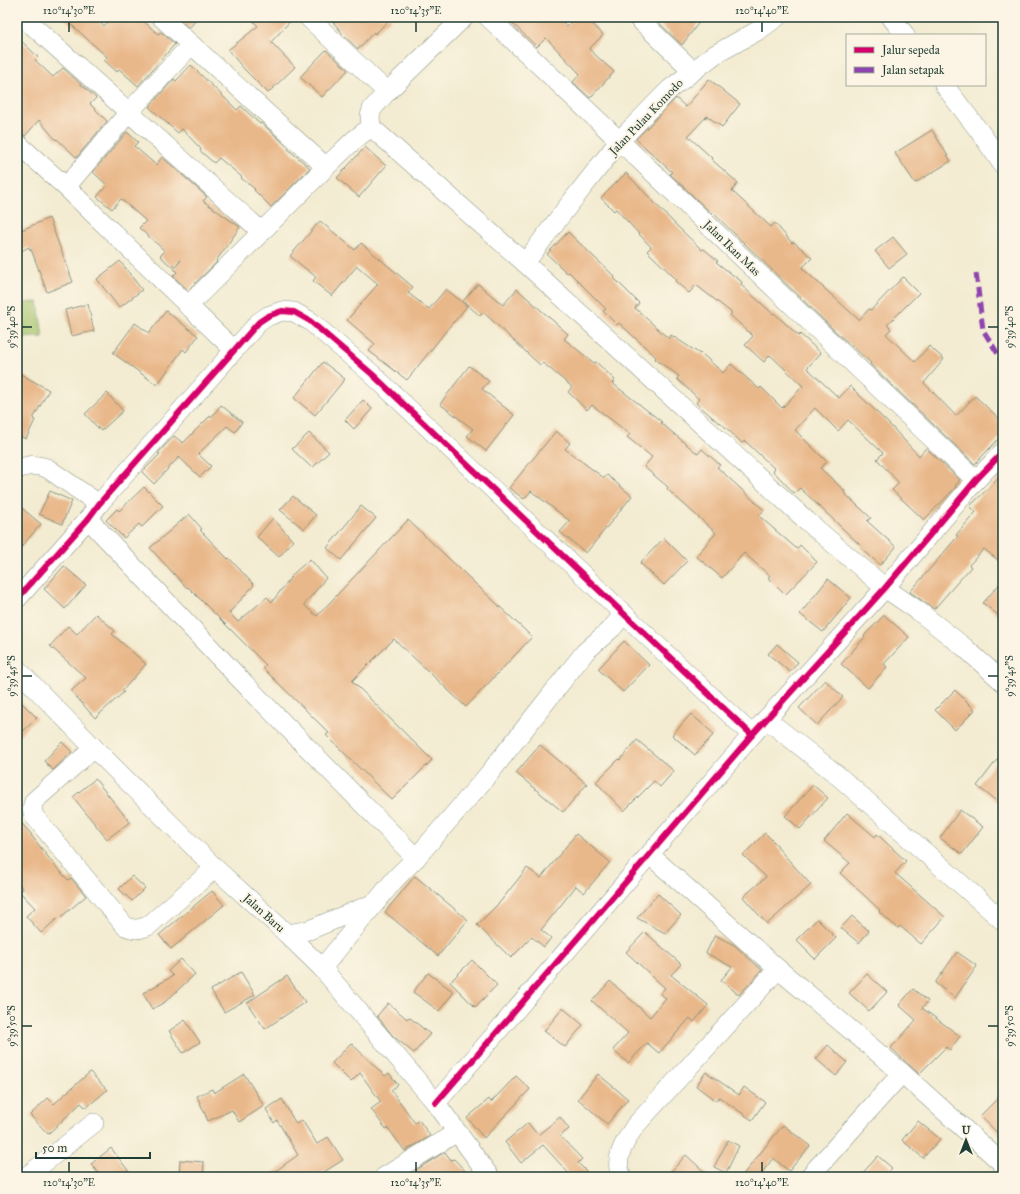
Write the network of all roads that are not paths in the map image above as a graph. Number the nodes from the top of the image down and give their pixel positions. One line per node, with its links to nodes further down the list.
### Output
1 (23, 17): 14 (street)
2 (161, 17): 10 (street)
3 (308, 17): 13 (street)
4 (464, 17): 13 (street)
5 (488, 17): 16 (street, Jalan Ikan Mas)
6 (637, 17): 11 (street)
7 (777, 17): 11 (street, Jalan Pulau Komodo)
8 (891, 17): 9 (street)
9 (904, 34)
10 (191, 45): 14 (street); 19 (street)
11 (693, 71): 16 (street, Jalan Pulau Komodo)
12 (945, 86): 18 (street)
13 (387, 92): 15 (street)
14 (129, 112): 20 (street); 21 (street)
15 (371, 127): 19 (street); 22 (street)
16 (620, 140): 22 (street, Jalan Pulau Komodo); 27 (street, Jalan Ikan Mas)
17 (17, 143): 20 (street)
18 (1003, 165)
19 (326, 167): 21 (street)
20 (66, 187): 23 (street)
21 (262, 232): 23 (street)
22 (525, 263): 30 (street)
23 (188, 306): 24 (street)
24 (234, 350): 28 (street); 32 (street)
25 (1003, 452): 27 (street)
26 (17, 469): 28 (street)
27 (976, 480): 30 (street)
28 (99, 504): 29 (street)
29 (88, 519): 31 (street); 39 (street)
30 (885, 588): 34 (street); 35 (street)
31 (17, 599)
32 (624, 614): 36 (street); 39 (street)
33 (17, 669): 37 (street, Jalan Baru)
34 (1003, 682)
35 (766, 719): 36 (street); 42 (street)
36 (752, 735): 38 (street)
37 (94, 748): 40 (street, Jalan Baru); 40 (street)
38 (650, 855): 45 (street); 47 (street)
39 (416, 858): 41 (street)
40 (215, 868): 43 (street, Jalan Baru)
41 (374, 904): 43 (street); 44 (street)
42 (1003, 921)
43 (287, 934): 44 (street, Jalan Baru)
44 (322, 968): 47 (street, Jalan Baru)
45 (778, 969): 46 (street); 54 (street)
46 (902, 1073): 50 (street); 55 (street)
47 (436, 1103): 49 (street, Jalan Baru)
48 (94, 1123): 51 (street)
49 (457, 1132): 52 (street); 53 (street, Jalan Baru)
50 (1003, 1164)
51 (26, 1177)
52 (384, 1177)
53 (490, 1177)
54 (622, 1177)
55 (809, 1177)

